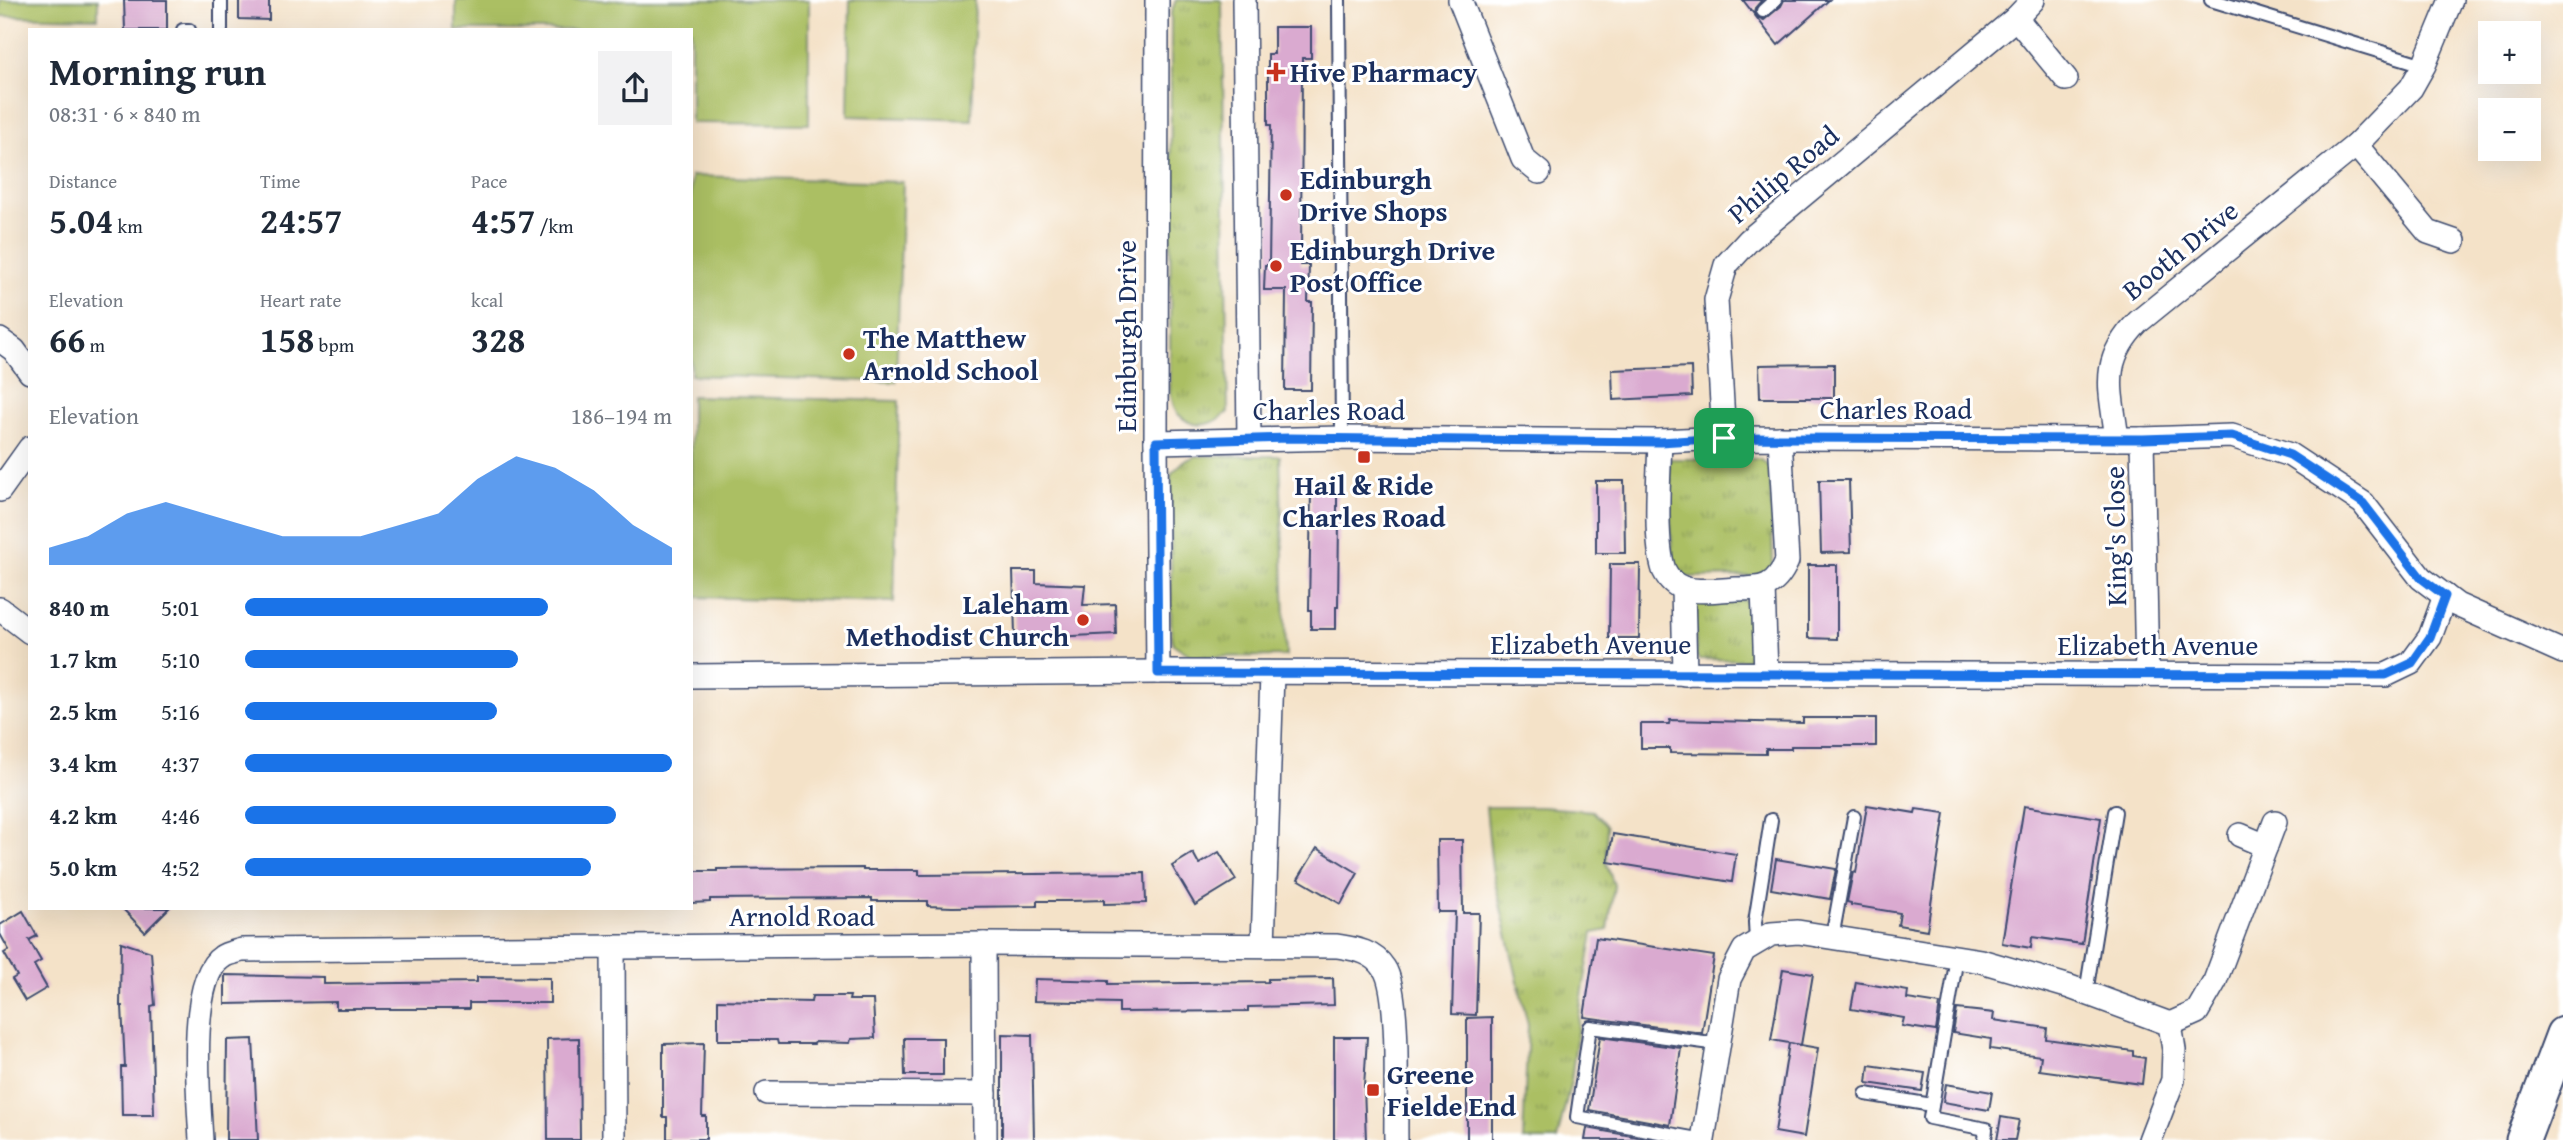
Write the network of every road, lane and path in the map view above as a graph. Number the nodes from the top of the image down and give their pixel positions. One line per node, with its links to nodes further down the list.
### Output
1 (221, 0): 12 (lane)
2 (1157, 0): 26 (street, Edinburgh Drive)
3 (1244, 0): 25 (street)
4 (1339, 0): 20 (lane)
5 (1460, 0): 16 (street)
6 (1775, 0): 10 (lane)
7 (2033, 0): 11 (street, Philip Road)
8 (2211, 0): 13 (lane)
9 (2451, 0): 13 (street, Booth Drive)
10 (1763, 11)
11 (2016, 18): 14 (street); 21 (street, Philip Road)
12 (220, 28)
13 (2424, 65): 15 (street, Booth Drive)
14 (2066, 79)
15 (2356, 145): 17 (street); 23 (street, Booth Drive)
16 (1539, 172)
17 (2455, 241)
18 (0, 340): 19 (street)
19 (28, 369)
20 (1342, 438): 25 (street, Charles Road); 27 (street, Charles Road)
21 (1724, 438): 22 (street, Charles Road); 27 (street, Charles Road)
22 (1780, 438): 23 (street, Charles Road); 31 (street)
23 (2118, 439): 24 (street, Charles Road)
24 (2143, 439): 32 (street, Charles Road); 40 (street, King's Close)
25 (1249, 440): 26 (street, Charles Road)
26 (1156, 442): 36 (street, Edinburgh Drive)
27 (1660, 442): 30 (street)
28 (28, 451): 29 (street)
29 (0, 491)
30 (1683, 588): 31 (street); 39 (street)
31 (1763, 588): 37 (street)
32 (2445, 596): 35 (street, Charles Road); 40 (street, Elizabeth Avenue)
33 (0, 609): 34 (street)
34 (28, 630)
35 (2563, 652)
36 (1158, 673): 38 (street, Elizabeth Avenue); 41 (street, Elizabeth Avenue)
37 (1766, 673): 39 (street, Elizabeth Avenue); 40 (street, Elizabeth Avenue)
38 (1272, 674): 39 (street, Elizabeth Avenue); 51 (street)
39 (1685, 674)
40 (2147, 674)
41 (693, 676)
42 (2115, 812): 54 (lane)
43 (1854, 817): 48 (lane)
44 (1771, 820): 49 (lane)
45 (2275, 822): 47 (street)
46 (2240, 835): 47 (street)
47 (2266, 846): 55 (street)
48 (1832, 938): 49 (street); 53 (street)
49 (1756, 942): 57 (street)
50 (984, 944): 51 (street, Arnold Road); 52 (street, Arnold Road); 59 (street)
51 (1263, 945): 65 (street, Arnold Road)
52 (613, 947): 62 (street, Arnold Road); 63 (street)
53 (1957, 957): 54 (street); 61 (lane)
54 (2086, 993): 55 (street)
55 (2170, 1024): 68 (street)
56 (2563, 1034): 69 (main road)
57 (1719, 1044): 66 (street); 66 (lane)
58 (767, 1093): 59 (street)
59 (985, 1094): 64 (street)
60 (1866, 1094): 61 (lane)
61 (1932, 1105): 67 (lane)
62 (201, 1140)
63 (614, 1140)
64 (985, 1140)
65 (1396, 1140)
66 (1703, 1140)
67 (1984, 1140)
68 (2150, 1140)
69 (2523, 1140)

